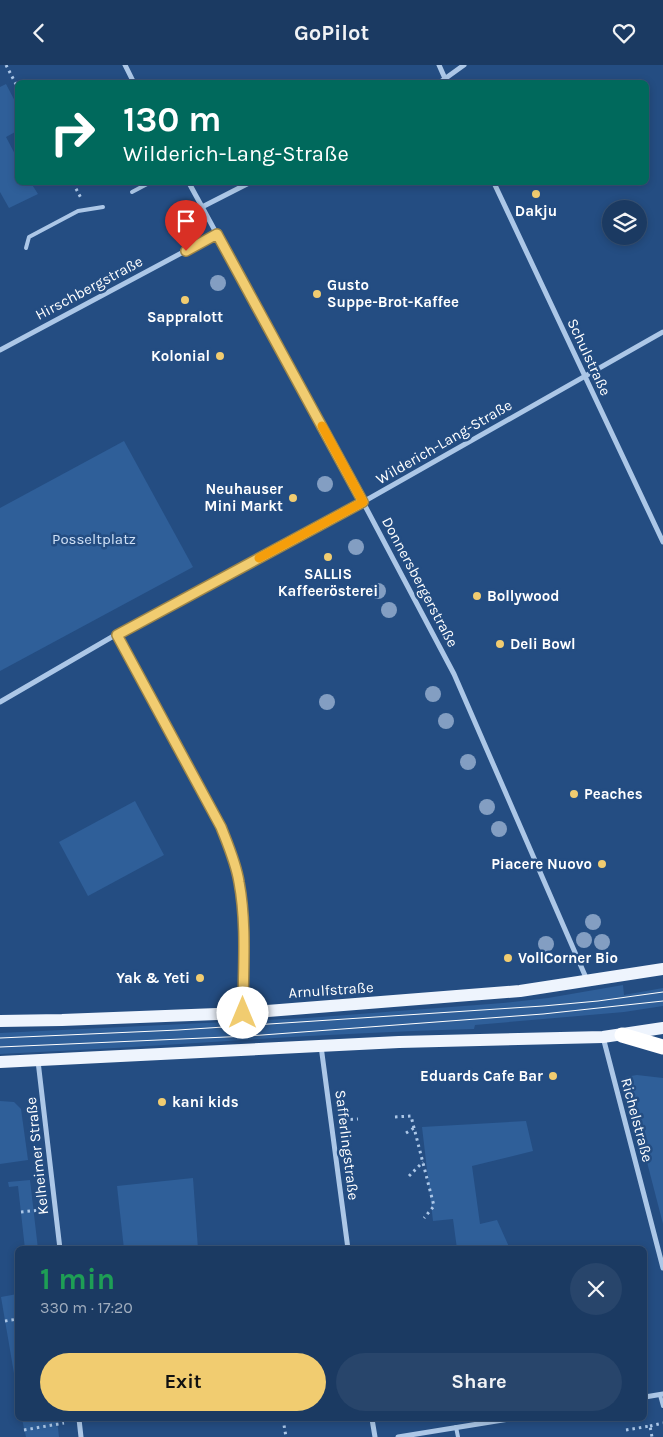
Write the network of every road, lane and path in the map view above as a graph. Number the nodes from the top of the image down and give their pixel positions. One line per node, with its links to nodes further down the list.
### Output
1 (6, 65): 7 (path)
2 (125, 65): 5 (street)
3 (439, 65): 6 (street)
4 (464, 65): 6 (street)
5 (132, 80)
6 (446, 80)
7 (15, 82)
8 (146, 185): 12 (lane)
9 (190, 185): 14 (street, Donnersbergerstraße)
10 (245, 185): 14 (street)
11 (495, 185): 19 (street, Schulstraße)
12 (132, 192)
13 (104, 207): 16 (lane)
14 (202, 207): 15 (street, Donnersbergerstraße)
15 (217, 234): 18 (street, Hirschbergstraße); 20 (street, Donnersbergerstraße)
16 (26, 249)
17 (663, 332): 19 (street, Wilderich-Lang-Straße)
18 (0, 350)
19 (585, 377): 20 (street, Wilderich-Lang-Straße); 21 (street, Schulstraße)
20 (363, 502): 22 (street, Wilderich-Lang-Straße); 25 (street, Donnersbergerstraße)
21 (663, 543)
22 (117, 635): 23 (street, Wilderich-Lang-Straße); 26 (street)
23 (0, 702)
24 (663, 969): 25 (main road, Arnulfstraße)
25 (587, 981): 26 (main road, Arnulfstraße)
26 (243, 1013): 27 (main road, Arnulfstraße)
27 (0, 1021)
28 (663, 1029): 29 (main road)
29 (622, 1035): 30 (main road); 32 (highway)
30 (603, 1037): 31 (main road); 47 (street, Richelstraße)
31 (321, 1045): 33 (main road); 46 (street, Safferlingstraße)
32 (663, 1047)
33 (38, 1060): 34 (main road); 45 (street, Kelheimer Straße)
34 (0, 1062)
35 (395, 1117): 38 (path)
36 (358, 1119): 37 (path)
37 (344, 1120)
38 (414, 1128): 39 (path); 40 (path)
39 (406, 1133)
40 (423, 1162): 41 (path); 44 (path)
41 (409, 1176)
42 (40, 1210): 43 (path)
43 (21, 1212)
44 (424, 1218)
45 (60, 1246)
46 (348, 1246)
47 (663, 1268)
48 (15, 1319): 49 (path)
49 (5, 1321)
50 (662, 1394): 51 (street); 52 (lane)
51 (647, 1397)
52 (663, 1406)
53 (79, 1421): 63 (street)
54 (283, 1421): 64 (path)
55 (372, 1421): 65 (street)
56 (496, 1421): 59 (street)
57 (64, 1423): 61 (path)
58 (663, 1423): 60 (path)
59 (456, 1427): 66 (street); 67 (lane)
60 (650, 1427): 62 (path); 68 (path)
61 (24, 1430)
62 (626, 1430)
63 (81, 1437)
64 (286, 1437)
65 (375, 1437)
66 (398, 1437)
67 (458, 1437)
68 (652, 1437)

